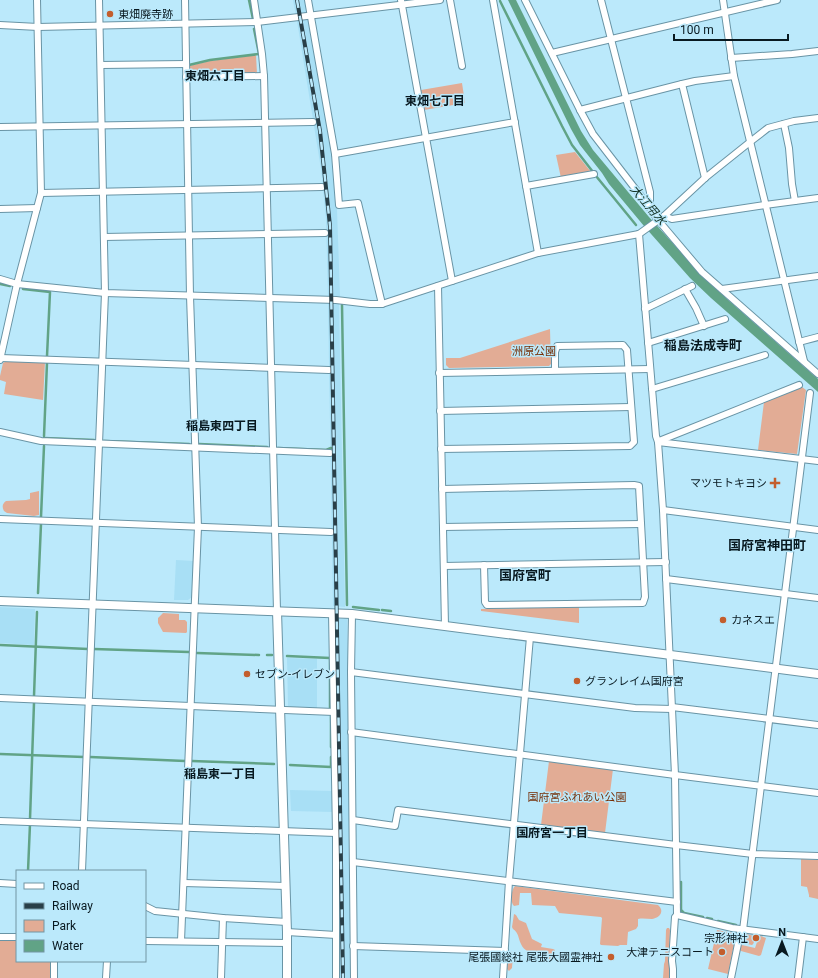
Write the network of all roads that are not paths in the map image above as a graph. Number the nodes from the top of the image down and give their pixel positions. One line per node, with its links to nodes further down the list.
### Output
1 (38, 0): 20 (street)
2 (100, 0): 19 (street)
3 (185, 0): 17 (street)
4 (254, 0): 16 (street)
5 (308, 0): 15 (street)
6 (440, 0): 13 (street)
7 (450, 0): 27 (street)
8 (493, 0): 36 (street)
9 (525, 0): 23 (street)
10 (601, 0): 21 (street)
11 (723, 0): 14 (street)
12 (777, 0): 14 (street)
13 (401, 2): 15 (street); 43 (street)
14 (724, 12): 21 (street); 24 (street)
15 (311, 16): 16 (street); 45 (street)
16 (258, 22): 17 (street); 28 (street)
17 (185, 24): 19 (street); 25 (street)
18 (0, 25): 20 (street)
19 (100, 26): 20 (street); 26 (street)
20 (38, 27): 41 (street)
21 (611, 39): 23 (street); 32 (street)
22 (818, 51): 24 (street)
23 (552, 53): 33 (street)
24 (731, 58): 29 (street)
25 (186, 64): 26 (street); 30 (street)
26 (101, 65): 40 (street)
27 (462, 66)
28 (264, 76): 30 (street); 37 (street)
29 (734, 76): 31 (street); 44 (street)
30 (186, 77): 38 (street)
31 (682, 84): 32 (street); 47 (street)
32 (626, 98): 33 (street); 59 (street)
33 (580, 110): 59 (street)
34 (818, 118): 39 (street)
35 (313, 122): 37 (street)
36 (515, 122): 43 (street); 48 (street)
37 (265, 123): 38 (street); 50 (street)
38 (187, 124): 40 (street); 51 (street)
39 (784, 124): 44 (street); 55 (street)
40 (102, 125): 41 (street); 52 (street)
41 (40, 126): 42 (street); 53 (street)
42 (0, 127)
43 (426, 138): 45 (street); 71 (street)
44 (750, 142): 47 (street); 56 (street)
45 (335, 154): 80 (street)
46 (594, 174): 48 (street)
47 (705, 178): 60 (street)
48 (526, 186): 67 (street)
49 (322, 187): 50 (street)
50 (266, 188): 51 (street); 63 (street)
51 (188, 190): 52 (street); 65 (street)
52 (104, 191): 53 (street); 66 (street)
53 (41, 193): 58 (street)
54 (818, 198): 55 (street)
55 (795, 201): 56 (street)
56 (765, 205): 60 (street); 70 (street)
57 (0, 208): 58 (street)
58 (38, 208): 72 (street)
59 (650, 208): 61 (street)
60 (664, 216): 61 (street)
61 (656, 220): 64 (street); 75 (street)
62 (325, 232): 63 (street)
63 (267, 234): 65 (street); 79 (street)
64 (639, 234): 67 (street); 81 (street)
65 (189, 235): 66 (street); 78 (street)
66 (104, 237): 77 (street)
67 (538, 253): 71 (street)
68 (818, 276): 70 (street)
69 (0, 279): 72 (street)
70 (784, 280): 75 (street); 87 (street)
71 (452, 281): 73 (street)
72 (17, 284): 77 (street); 85 (street)
73 (438, 286): 80 (street); 99 (street)
74 (692, 286): 76 (street)
75 (722, 289): 92 (street)
76 (685, 290): 81 (street); 83 (street)
77 (105, 293): 78 (street); 91 (street)
78 (190, 296): 79 (street); 93 (street)
79 (268, 298): 80 (street); 94 (street)
80 (382, 304)
81 (645, 309): 88 (street)
82 (725, 318): 83 (street)
83 (704, 326): 88 (street)
84 (0, 328): 85 (street)
85 (7, 330): 90 (street)
86 (818, 337): 87 (street)
87 (799, 342): 92 (street)
88 (648, 343): 96 (street)
89 (765, 354): 102 (street)
90 (0, 359): 91 (street)
91 (102, 362): 93 (street); 108 (street)
92 (804, 362): 100 (street)
93 (193, 365): 94 (street); 109 (street)
94 (270, 368): 97 (street); 110 (street)
95 (629, 369): 96 (street); 98 (street); 98 (street); 104 (street)
96 (650, 369): 102 (street)
97 (329, 370)
98 (555, 370): 99 (street)
99 (439, 373): 105 (street)
100 (818, 374)
101 (798, 386): 107 (street)
102 (652, 389): 107 (street)
103 (810, 393): 113 (street)
104 (631, 407): 105 (street); 111 (street)
105 (440, 411): 111 (street)
106 (0, 432): 108 (street)
107 (658, 442): 113 (street); 116 (street)
108 (99, 443): 109 (street); 118 (street)
109 (196, 447): 110 (street); 121 (street)
110 (273, 450): 112 (street); 123 (street)
111 (441, 450): 115 (street)
112 (330, 453)
113 (802, 459): 114 (street); 120 (street)
114 (818, 461)
115 (442, 489): 119 (street); 122 (street)
116 (663, 510): 120 (street); 127 (street)
117 (0, 519): 118 (street)
118 (96, 523): 121 (street); 134 (street)
119 (641, 524): 122 (street); 126 (street)
120 (794, 526): 124 (street); 131 (street)
121 (198, 527): 123 (street); 135 (street)
122 (443, 527): 129 (street)
123 (275, 530): 125 (street); 136 (street)
124 (818, 530)
125 (331, 532)
126 (643, 562): 127 (street); 128 (street); 128 (street)
127 (666, 562): 130 (street)
128 (484, 565): 129 (street)
129 (444, 566): 139 (street)
130 (666, 579): 131 (street); 141 (street)
131 (785, 594): 132 (street); 142 (street)
132 (818, 598)
133 (0, 601): 134 (street)
134 (93, 604): 135 (street); 147 (street)
135 (194, 608): 136 (street); 148 (street)
136 (277, 611): 137 (street); 150 (street)
137 (332, 614): 138 (street); 151 (street)
138 (352, 614): 139 (street); 143 (street)
139 (445, 626): 140 (street)
140 (530, 637): 141 (street); 145 (street)
141 (670, 655): 142 (street); 149 (street)
142 (776, 669): 144 (street); 152 (street)
143 (351, 672): 145 (street); 154 (street)
144 (818, 674)
145 (525, 694): 149 (street); 155 (street)
146 (0, 698): 147 (street)
147 (89, 701): 148 (street); 161 (street)
148 (190, 706): 150 (street); 163 (street)
149 (672, 708): 152 (street); 156 (street)
150 (280, 710): 151 (street); 164 (street)
151 (334, 712): 165 (street)
152 (770, 719): 153 (street); 157 (street)
153 (818, 725)
154 (352, 732): 155 (street); 159 (street)
155 (520, 754): 156 (street); 162 (street)
156 (675, 775): 157 (street); 166 (street)
157 (761, 785): 158 (street); 167 (street)
158 (818, 792)
159 (353, 820): 162 (street); 169 (street)
160 (0, 821): 161 (street)
161 (84, 824): 163 (street); 170 (street)
162 (514, 824): 166 (street); 171 (street)
163 (186, 828): 164 (street); 173 (street)
164 (284, 831): 165 (street); 175 (street)
165 (336, 833): 184 (street)
166 (676, 845): 167 (street); 176 (street)
167 (753, 854): 168 (street); 182 (street)
168 (818, 856)
169 (353, 862): 171 (street); 193 (street)
170 (82, 870)
171 (509, 881): 176 (street); 194 (street)
172 (0, 883): 174 (street)
173 (184, 883): 175 (street); 178 (street)
174 (16, 884)
175 (286, 886): 181 (street)
176 (677, 902): 179 (street)
177 (146, 906): 178 (street)
178 (182, 914): 180 (street); 190 (street)
179 (678, 915): 182 (street); 204 (street)
180 (223, 918): 181 (street); 191 (street)
181 (287, 922): 183 (street)
182 (742, 930): 187 (street); 205 (street)
183 (287, 932): 184 (street); 192 (street)
184 (336, 935): 201 (street)
185 (0, 937): 186 (street)
186 (16, 937)
187 (803, 937): 188 (street); 206 (street)
188 (818, 939)
189 (146, 941): 190 (street)
190 (181, 941): 191 (street)
191 (222, 942): 192 (street); 199 (street)
192 (287, 943): 200 (street)
193 (353, 946): 194 (street); 202 (street)
194 (505, 951): 203 (street)
195 (54, 962): 197 (street)
196 (107, 962): 198 (street)
197 (54, 978)
198 (106, 978)
199 (221, 978)
200 (287, 978)
201 (336, 978)
202 (354, 978)
203 (503, 978)
204 (673, 978)
205 (731, 978)
206 (798, 978)

